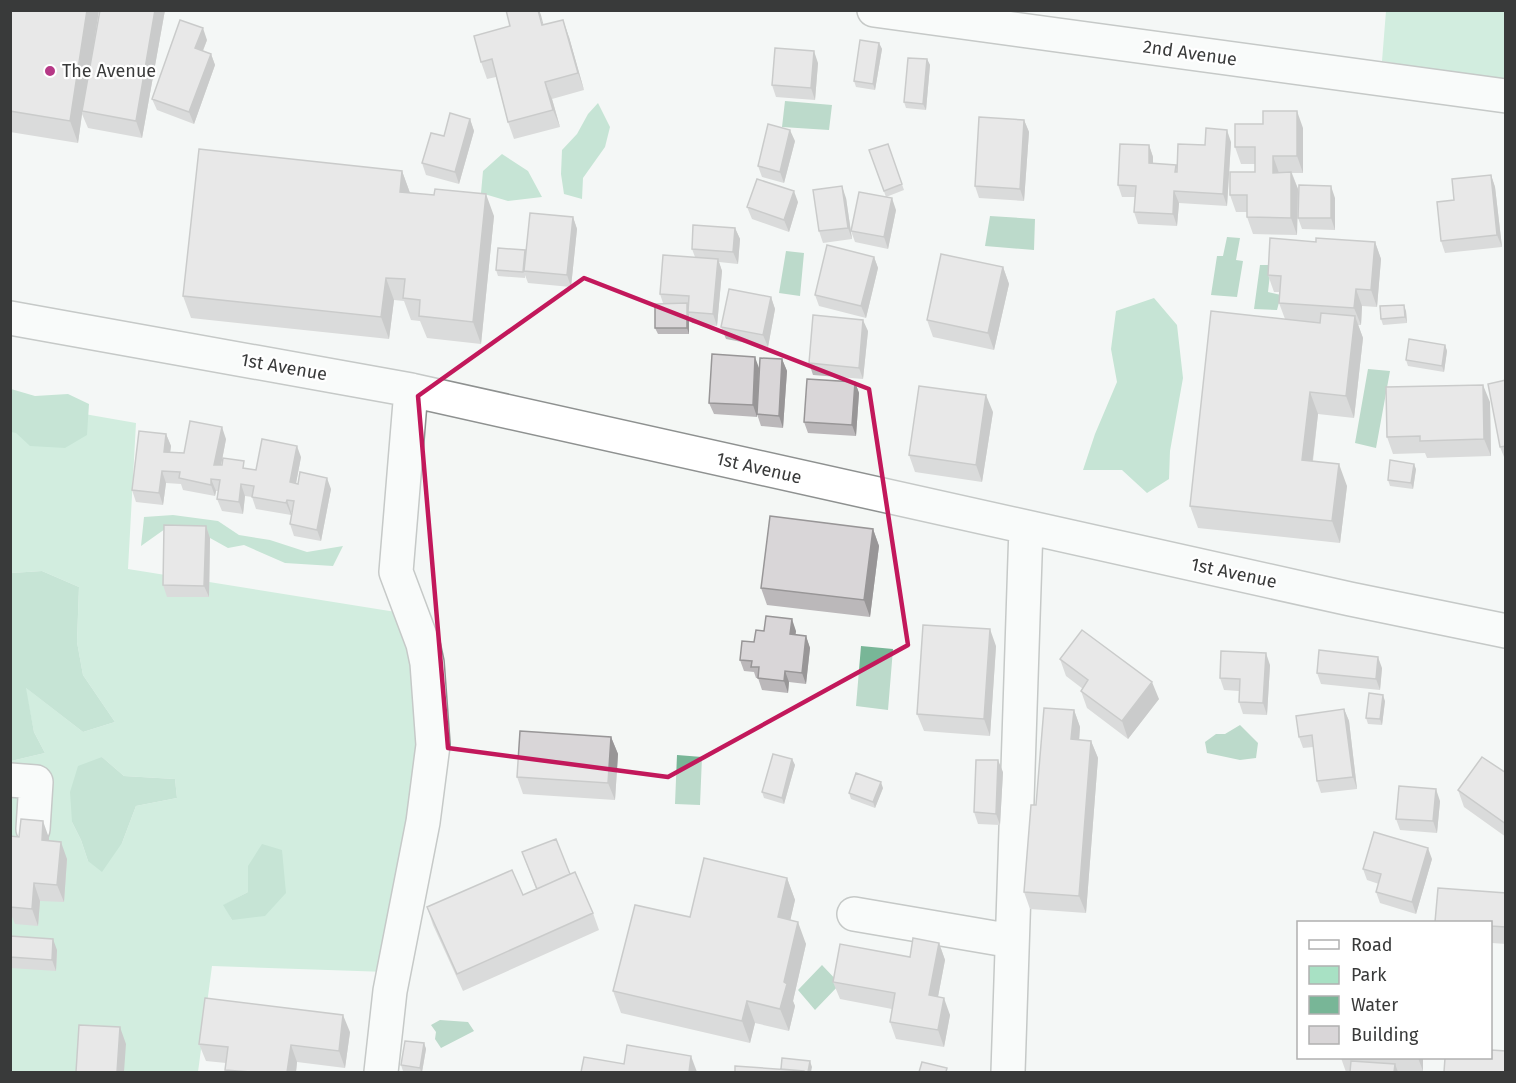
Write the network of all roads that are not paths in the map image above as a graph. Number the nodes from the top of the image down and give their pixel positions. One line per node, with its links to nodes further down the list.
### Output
1 (874, 10): 2 (street, 2nd Avenue)
2 (1506, 96)
3 (10, 318): 4 (street, 1st Avenue)
4 (411, 390): 5 (street, 1st Avenue); 11 (street)
5 (1026, 527): 6 (street, 1st Avenue); 10 (street)
6 (1506, 631)
7 (10, 780): 8 (street)
8 (33, 829)
9 (854, 914): 10 (street)
10 (1012, 941): 12 (street)
11 (381, 1072)
12 (1008, 1072)

